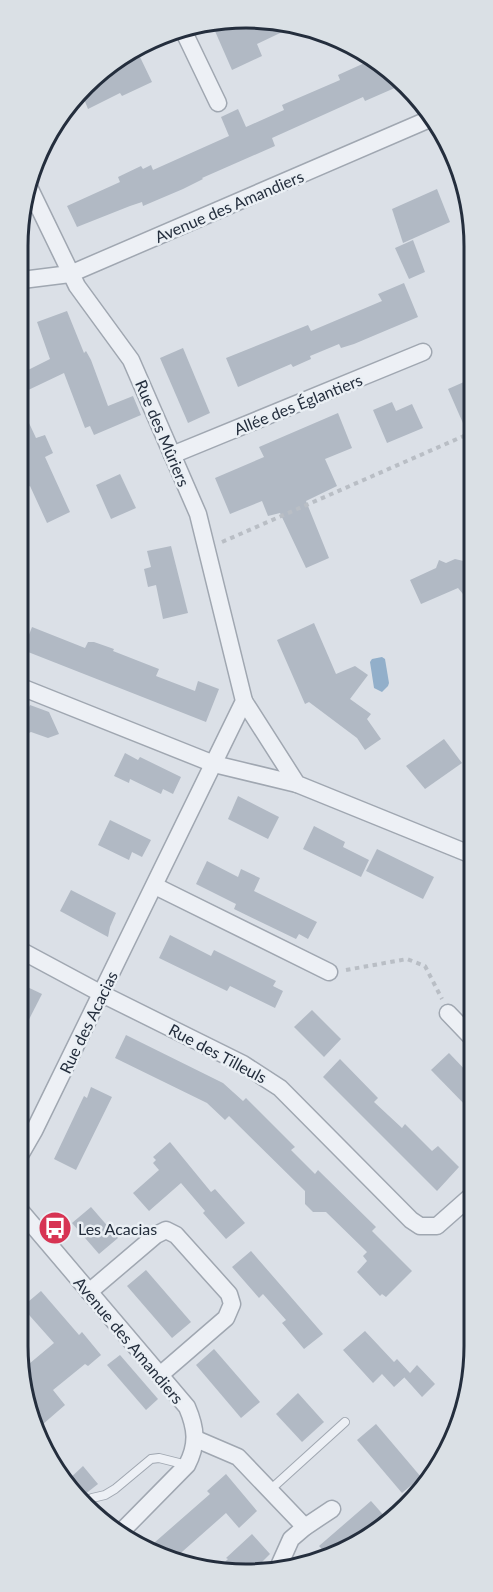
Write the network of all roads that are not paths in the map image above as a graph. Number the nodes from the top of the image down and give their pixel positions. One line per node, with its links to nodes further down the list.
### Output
1 (186, 37): 2 (street)
2 (218, 103)
3 (425, 121): 5 (street, Avenue des Amandiers)
4 (34, 198): 5 (street, Rue des Mûriers)
5 (70, 274): 6 (street, Avenue des Amandiers); 8 (street, Rue des Mûriers)
6 (28, 279)
7 (423, 352): 8 (street, Allée des Églantiers)
8 (172, 455): 10 (street, Rue des Mûriers)
9 (28, 690): 11 (street)
10 (244, 701): 11 (street); 12 (street, Rue des Mûriers)
11 (214, 764): 12 (street); 14 (street, Rue des Acacias)
12 (297, 784): 13 (street)
13 (464, 852)
14 (154, 886): 16 (street); 17 (street, Rue des Acacias)
15 (28, 954): 17 (street, Rue des Tilleuls)
16 (329, 972)
17 (102, 994): 20 (street, Rue des Acacias); 21 (street, Rue des Tilleuls)
18 (448, 1013): 19 (street)
19 (464, 1030)
20 (28, 1141)
21 (464, 1202)
22 (28, 1220): 23 (street, Avenue des Amandiers)
23 (89, 1292): 24 (street, Avenue des Amandiers); 24 (street)
24 (160, 1376): 26 (street, Avenue des Amandiers)
25 (345, 1422): 28 (lane)
26 (196, 1438): 27 (street); 28 (street)
27 (187, 1465): 29 (lane); 31 (street)
28 (270, 1490): 32 (street)
29 (92, 1498)
30 (332, 1509): 32 (street)
31 (126, 1527)
32 (305, 1527): 33 (street)
33 (281, 1561)

